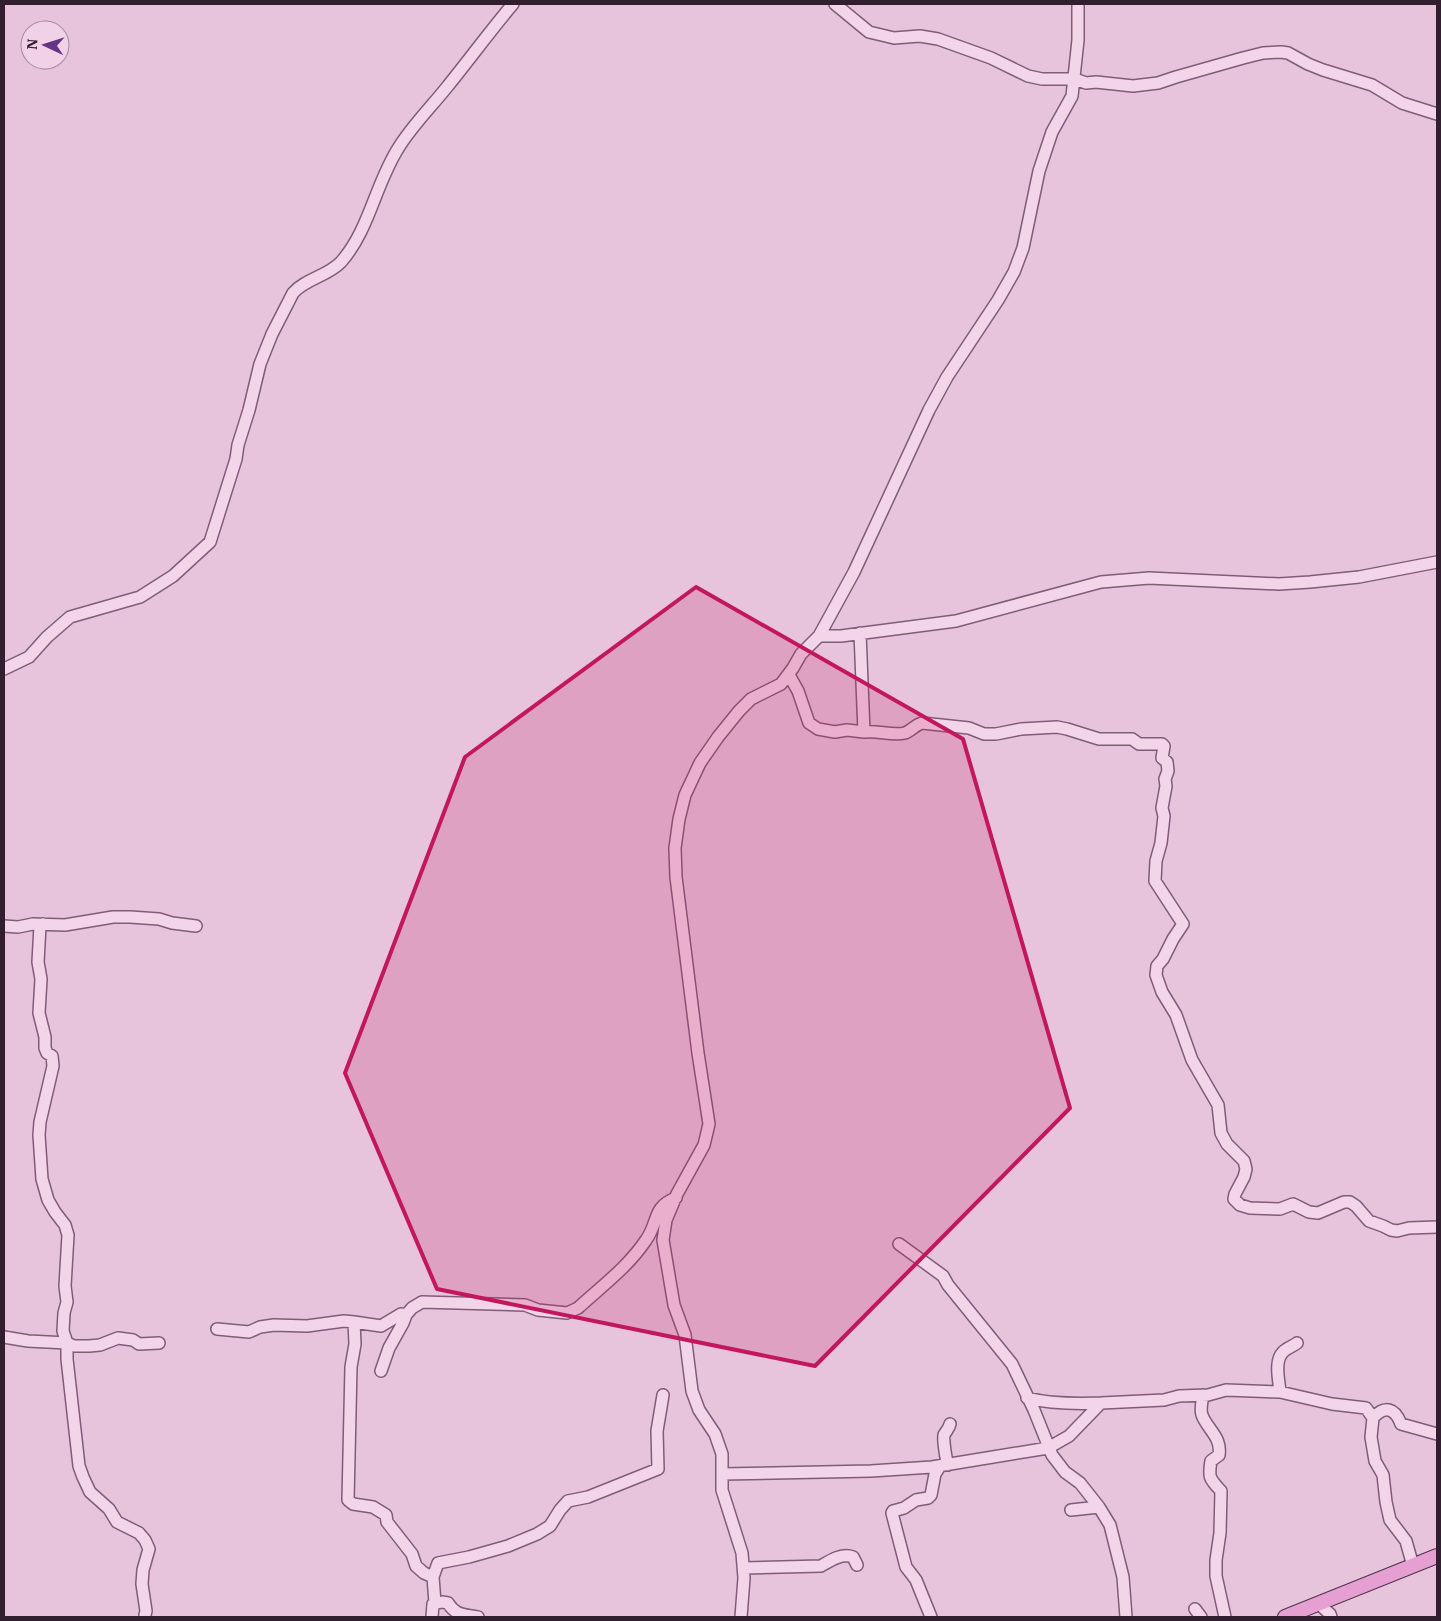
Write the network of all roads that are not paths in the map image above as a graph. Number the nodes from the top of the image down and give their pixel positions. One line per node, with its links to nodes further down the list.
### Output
1 (513, 4): 9 (street)
2 (835, 4): 4 (street)
3 (1078, 4): 4 (street)
4 (1075, 79): 5 (street); 8 (street)
5 (1437, 114)
6 (1437, 562): 7 (street)
7 (860, 633): 8 (street); 11 (street)
8 (819, 636): 10 (street)
9 (4, 669)
10 (789, 675): 11 (street); 15 (street)
11 (864, 732): 16 (street)
12 (43, 924): 13 (street); 14 (street); 23 (street)
13 (4, 926)
14 (196, 926)
15 (676, 1198): 18 (street); 36 (street)
16 (1437, 1227)
17 (899, 1244): 29 (street)
18 (406, 1314): 19 (street); 25 (street)
19 (354, 1322): 20 (street); 43 (street)
20 (217, 1329)
21 (4, 1337): 23 (street)
22 (160, 1342): 23 (street)
23 (67, 1343): 46 (street)
24 (1297, 1343): 26 (street)
25 (381, 1371)
26 (1280, 1392): 28 (street); 31 (street)
27 (663, 1395): 43 (street)
28 (1203, 1395): 30 (street); 52 (street)
29 (1027, 1398): 30 (street); 34 (street)
30 (1100, 1403): 34 (street)
31 (1373, 1418): 33 (street); 41 (street)
32 (950, 1424): 35 (street)
33 (1437, 1434)
34 (1048, 1448): 35 (street); 37 (street)
35 (944, 1465): 36 (street); 50 (street)
36 (722, 1474): 42 (street)
37 (1099, 1507): 38 (street); 51 (street)
38 (1071, 1510)
39 (1437, 1556): 41 (main road)
40 (857, 1565): 42 (street)
41 (1413, 1566): 45 (main road)
42 (744, 1568): 49 (street)
43 (433, 1577): 44 (street)
44 (435, 1603): 47 (street); 48 (street)
45 (1319, 1604): 53 (main road); 54 (street)
46 (145, 1616)
47 (432, 1617)
48 (478, 1617)
49 (741, 1617)
50 (931, 1617)
51 (1126, 1617)
52 (1225, 1617)
53 (1285, 1617)
54 (1331, 1617)

